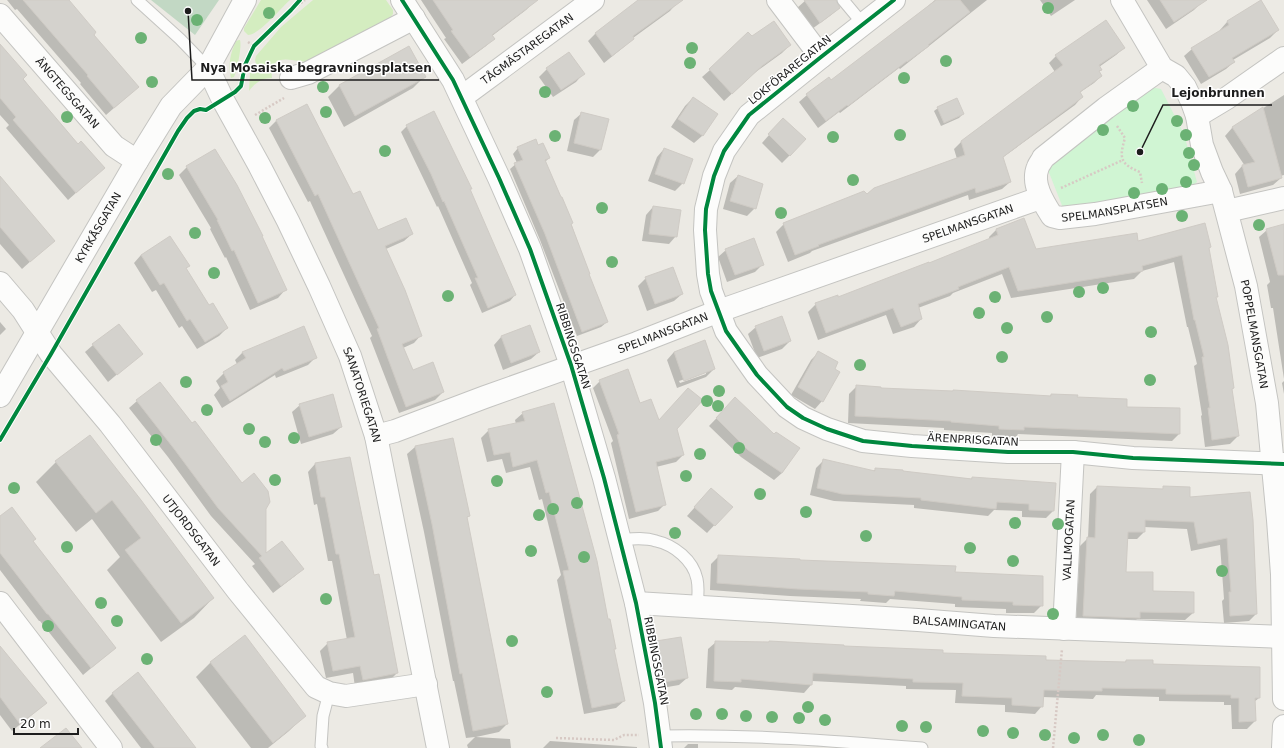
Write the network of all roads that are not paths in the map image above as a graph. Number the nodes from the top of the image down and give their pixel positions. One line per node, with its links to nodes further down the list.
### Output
1 (137, 0): 13 (lane)
2 (245, 0): 13 (street, KYRKÅSGATAN)
3 (593, 0): 16 (street, TÅGMÄSTAREGATAN)
4 (778, 0): 11 (street)
5 (843, 0): 10 (lane)
6 (894, 0): 10 (street, LOKFÖRAREGATAN)
7 (1122, 0): 14 (street, POPPELMANSGATAN)
8 (408, 9): 15 (street); 16 (street, RIBBINGSGATAN)
9 (1, 18): 18 (street, ÄNGTEGSGATAN)
10 (863, 24): 11 (street, LOKFÖRAREGATAN)
11 (821, 56): 23 (street, LOKFÖRAREGATAN)
12 (1284, 58): 17 (street)
13 (208, 68): 18 (street, KYRKÅSGATAN); 27 (street, SANATORIEGATAN)
14 (1162, 68): 17 (street, POPPELMANSGATAN); 19 (street, SPELMANSPLATSEN)
15 (288, 88)
16 (462, 97): 25 (street, RIBBINGSGATAN)
17 (1197, 116): 21 (street, POPPELMANSGATAN)
18 (137, 161): 24 (street, KYRKÅSGATAN)
19 (1040, 198): 21 (street, SPELMANSPLATSEN); 23 (street, SPELMANSGATAN)
20 (1284, 198): 21 (street, SPELMANSPLATSEN)
21 (1224, 201): 29 (street, POPPELMANSGATAN)
22 (0, 283): 24 (street, UTJORDSGATAN)
23 (719, 311): 25 (street, SPELMANSGATAN); 28 (street, ÄRENPRISGATAN)
24 (38, 333): 26 (street, KYRKÅSGATAN); 37 (street, UTJORDSGATAN)
25 (571, 365): 27 (street, SPELMANSGATAN); 30 (street, RIBBINGSGATAN)
26 (0, 396)
27 (376, 436): 36 (street, SANATORIEGATAN)
28 (1073, 452): 29 (street, ÄRENPRISGATAN); 34 (street, VALLMOGATAN)
29 (1278, 464): 35 (street, POPPELMANSGATAN)
30 (619, 540): 32 (street, RIBBINGSGATAN); 33 (lane)
31 (0, 603): 41 (street)
32 (636, 603): 33 (street, BALSAMINGATAN); 40 (street, RIBBINGSGATAN)
33 (697, 607): 34 (street, BALSAMINGATAN)
34 (1064, 629): 35 (street, BALSAMINGATAN)
35 (1283, 637): 38 (street, POPPELMANSGATAN)
36 (426, 684): 37 (street, UTJORDSGATAN); 43 (street, SANATORIEGATAN)
37 (329, 693): 42 (lane)
38 (1284, 698)
39 (1284, 726): 45 (street)
40 (660, 742): 44 (lane)
41 (111, 748)
42 (322, 748)
43 (438, 748)
44 (922, 748)
45 (1283, 748)

